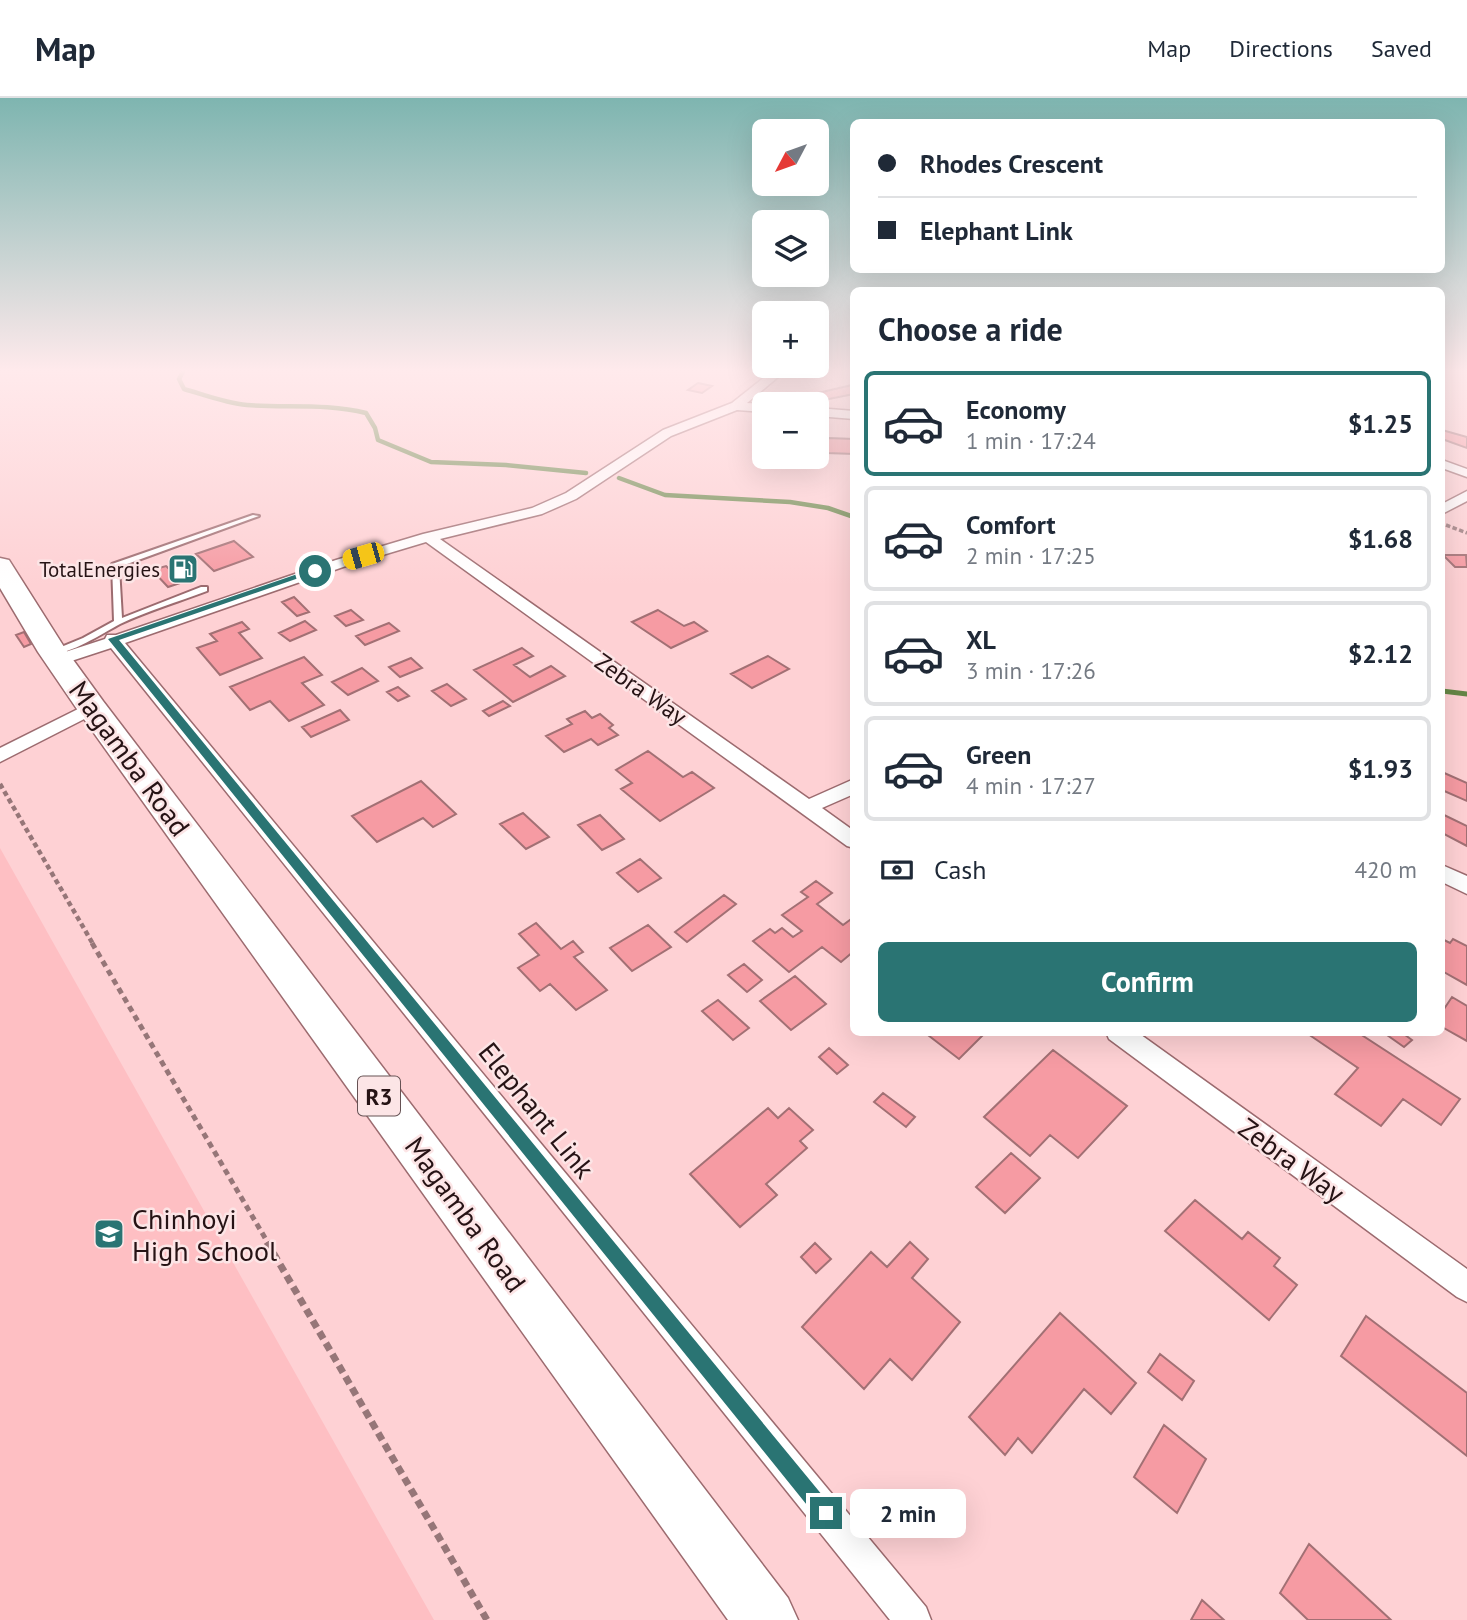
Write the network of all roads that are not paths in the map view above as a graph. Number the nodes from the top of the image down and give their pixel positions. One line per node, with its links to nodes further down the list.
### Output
1 (652, 443): 7 (street)
2 (1445, 465): 3 (street)
3 (1467, 473)
4 (1467, 495): 5 (street)
5 (1445, 508)
6 (256, 516): 10 (lane)
7 (428, 537): 10 (street); 15 (street, Zebra Way)
8 (0, 566): 11 (highway, Magamba Road / R3)
9 (204, 589): 10 (lane)
10 (115, 631): 11 (street); 22 (street, Elephant Link)
11 (56, 656): 12 (highway, Magamba Road / R3)
12 (92, 708): 13 (street); 21 (highway, Magamba Road / R3)
13 (0, 756)
14 (850, 788): 15 (street)
15 (808, 807): 16 (street, Zebra Way)
16 (850, 838)
17 (1445, 875): 18 (street)
18 (1467, 886)
19 (1123, 1036): 20 (street, Zebra Way)
20 (1467, 1287)
21 (766, 1620)
22 (912, 1620)

